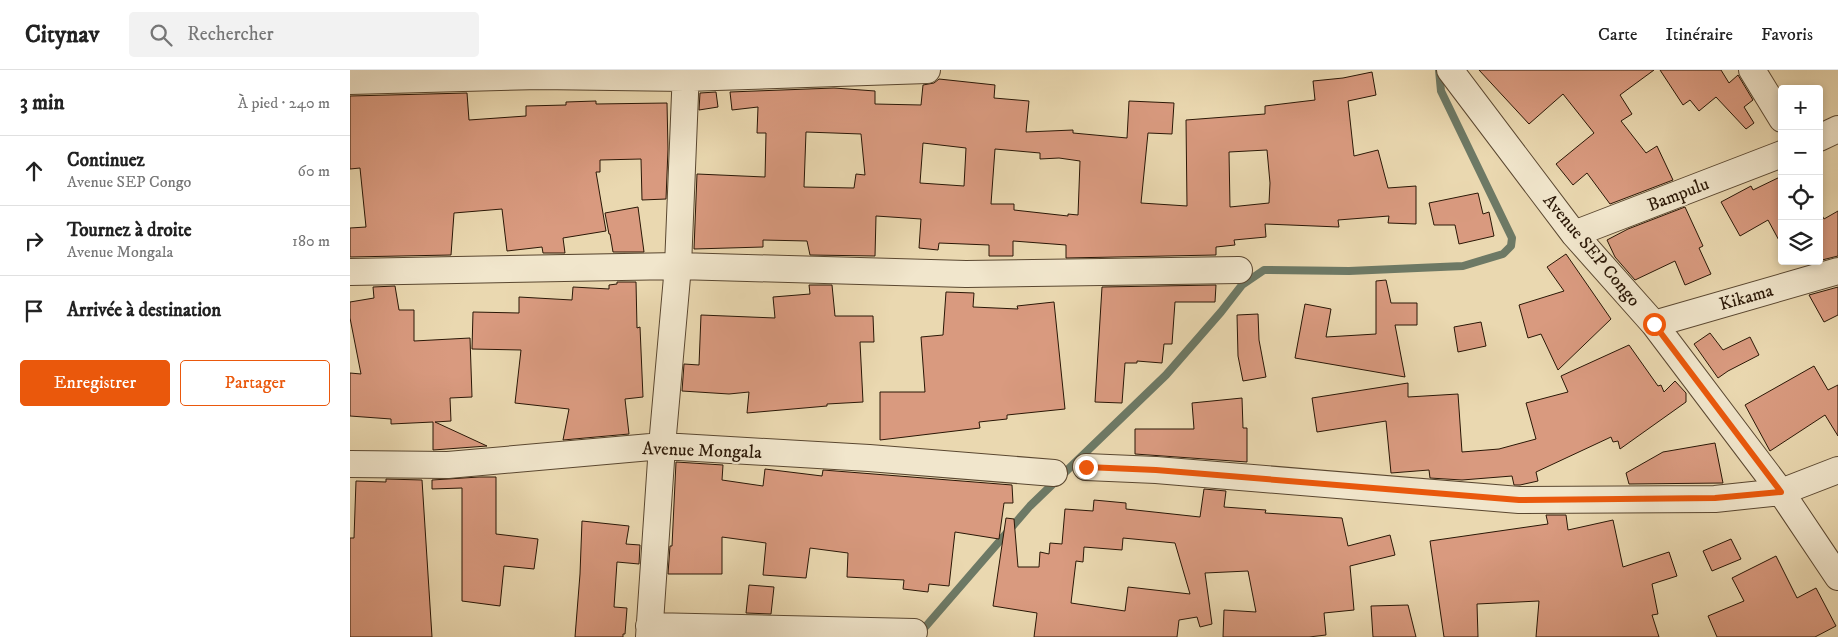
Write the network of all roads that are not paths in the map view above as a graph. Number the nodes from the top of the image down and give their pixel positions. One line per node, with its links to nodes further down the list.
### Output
1 (927, 70): 4 (street)
2 (1450, 70): 10 (street, Avenue SEP Congo)
3 (1752, 70): 6 (street)
4 (686, 74): 5 (street); 11 (street)
5 (350, 82)
6 (1778, 112)
7 (1838, 129): 8 (street)
8 (1823, 136)
9 (1778, 156): 10 (street, Bampulu)
10 (1574, 234): 15 (street, Avenue SEP Congo)
11 (678, 266): 12 (street); 14 (street); 16 (street)
12 (1239, 270)
13 (1838, 271): 15 (street, Kikama)
14 (350, 272)
15 (1654, 324): 21 (street, Avenue SEP Congo)
16 (662, 446): 17 (street, Avenue Mongala); 20 (street, Avenue Mongala); 23 (street)
17 (350, 464)
18 (1086, 467): 21 (street)
19 (1838, 470): 21 (street)
20 (1054, 473)
21 (1781, 492): 22 (street, Avenue SEP Congo)
22 (1838, 577)
23 (649, 631): 24 (street)
24 (914, 632)

